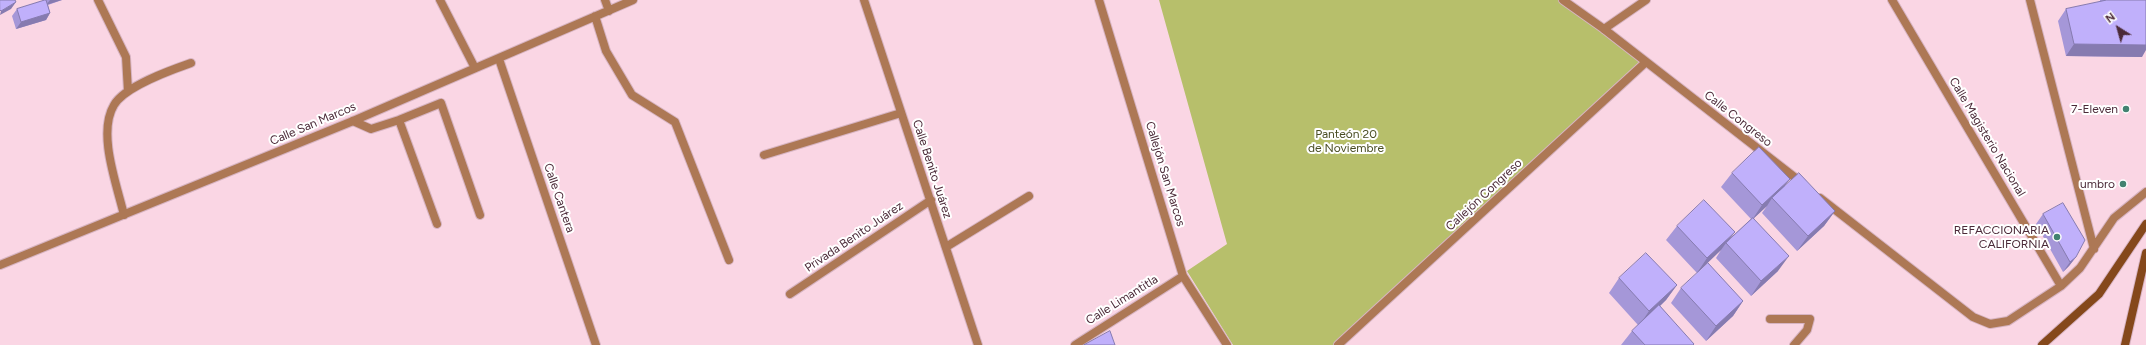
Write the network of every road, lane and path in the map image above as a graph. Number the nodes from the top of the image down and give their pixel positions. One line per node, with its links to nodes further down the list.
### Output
1 (98, 0): 19 (street)
2 (440, 0): 18 (street)
3 (605, 0): 12 (street)
4 (633, 0): 12 (street, Calle San Marcos)
5 (864, 0): 20 (street, Calle Benito Juárez)
6 (1099, 0): 36 (street, Callejón San Marcos)
7 (1562, 0): 14 (street, Calle Congreso)
8 (1646, 0): 11 (street)
9 (1892, 0): 37 (street, Calle Magisterio Nacional)
10 (2030, 0): 32 (street)
11 (1635, 3): 14 (street)
12 (609, 11): 13 (street, Calle San Marcos)
13 (596, 16): 15 (street, Calle San Marcos); 34 (street)
14 (1604, 29): 16 (street, Calle Congreso)
15 (499, 59): 18 (street, Calle San Marcos); 40 (street, Calle Cantera)
16 (1646, 62): 37 (street, Calle Congreso); 44 (street, Callejón Congreso)
17 (191, 63): 19 (street)
18 (475, 68): 22 (street, Calle San Marcos)
19 (128, 91): 27 (street)
20 (901, 113): 23 (street); 26 (street, Calle Benito Juárez)
21 (399, 120): 22 (street); 28 (street); 29 (street)
22 (353, 121): 27 (street, Calle San Marcos)
23 (764, 155)
24 (2146, 192): 32 (street, Calle Congreso)
25 (1029, 196): 31 (street)
26 (930, 200): 31 (street, Calle Benito Juárez); 38 (street, Privada Benito Juárez)
27 (124, 215): 35 (street, Calle San Marcos)
28 (480, 215)
29 (437, 224)
30 (2146, 224): 46 (main road)
31 (946, 247): 41 (street, Calle Benito Juárez)
32 (2094, 249): 37 (street, Calle Congreso)
33 (2146, 254): 47 (main road)
34 (729, 260)
35 (0, 265)
36 (1183, 276): 42 (street, Calle Limantitla); 43 (street, Callejón San Marcos)
37 (2061, 286)
38 (790, 294)
39 (1770, 319): 45 (street)
40 (596, 345)
41 (978, 345)
42 (1074, 345)
43 (1227, 345)
44 (1338, 345)
45 (1794, 345)
46 (2042, 345)
47 (2125, 345)

